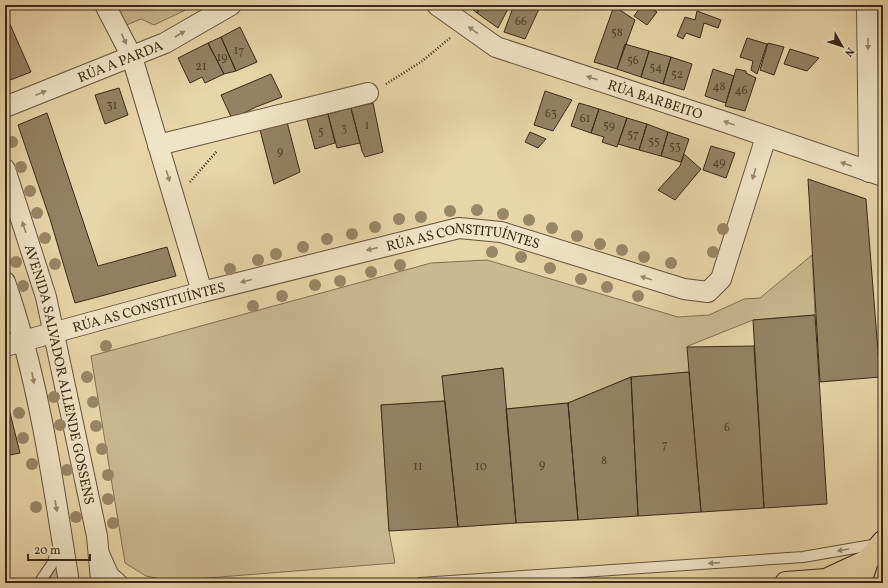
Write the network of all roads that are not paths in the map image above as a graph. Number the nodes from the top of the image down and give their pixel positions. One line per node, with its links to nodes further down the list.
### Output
1 (105, 5): 5 (street, one-way to 5)
2 (232, 5): 5 (street, RÚA A PARDA, one-way to 2)
3 (437, 5): 8 (street, RÚA BARBEITO, one-way to 3)
4 (868, 5): 11 (street, one-way to 11)
5 (132, 57): 7 (street, RÚA A PARDA, one-way to 5); 9 (street)
6 (368, 93): 9 (street)
7 (5, 107)
8 (766, 137): 11 (street, RÚA BARBEITO, one-way to 8); 13 (street, RÚA AS CONSTITUÍNTES, one-way to 13)
9 (158, 145): 13 (street, one-way to 13)
10 (5, 170): 14 (street, AVENIDA SALVADOR ALLENDE GOSSENS, one-way to 10)
11 (876, 174)
12 (5, 282): 15 (street, AVENIDA SALVADOR ALLENDE GOSSENS)
13 (202, 292): 14 (street, RÚA AS CONSTITUÍNTES)
14 (54, 332): 15 (street, RÚA AS CONSTITUÍNTES); 17 (street, AVENIDA SALVADOR ALLENDE GOSSENS)
15 (24, 340): 16 (street, RÚA AS CONSTITUÍNTES); 18 (street, AVENIDA SALVADOR ALLENDE GOSSENS, one-way to 18)
16 (5, 346)
17 (97, 536): 23 (street, AVENIDA SALVADOR ALLENDE GOSSENS); 24 (lane)
18 (62, 538): 21 (lane); 22 (street, AVENIDA SALVADOR ALLENDE GOSSENS)
19 (882, 542): 20 (highway); 25 (lane, one-way to 25)
20 (867, 561): 26 (highway); 27 (highway)
21 (39, 583)
22 (69, 583)
23 (103, 583)
24 (124, 583)
25 (420, 583)
26 (786, 583)
27 (860, 583)

